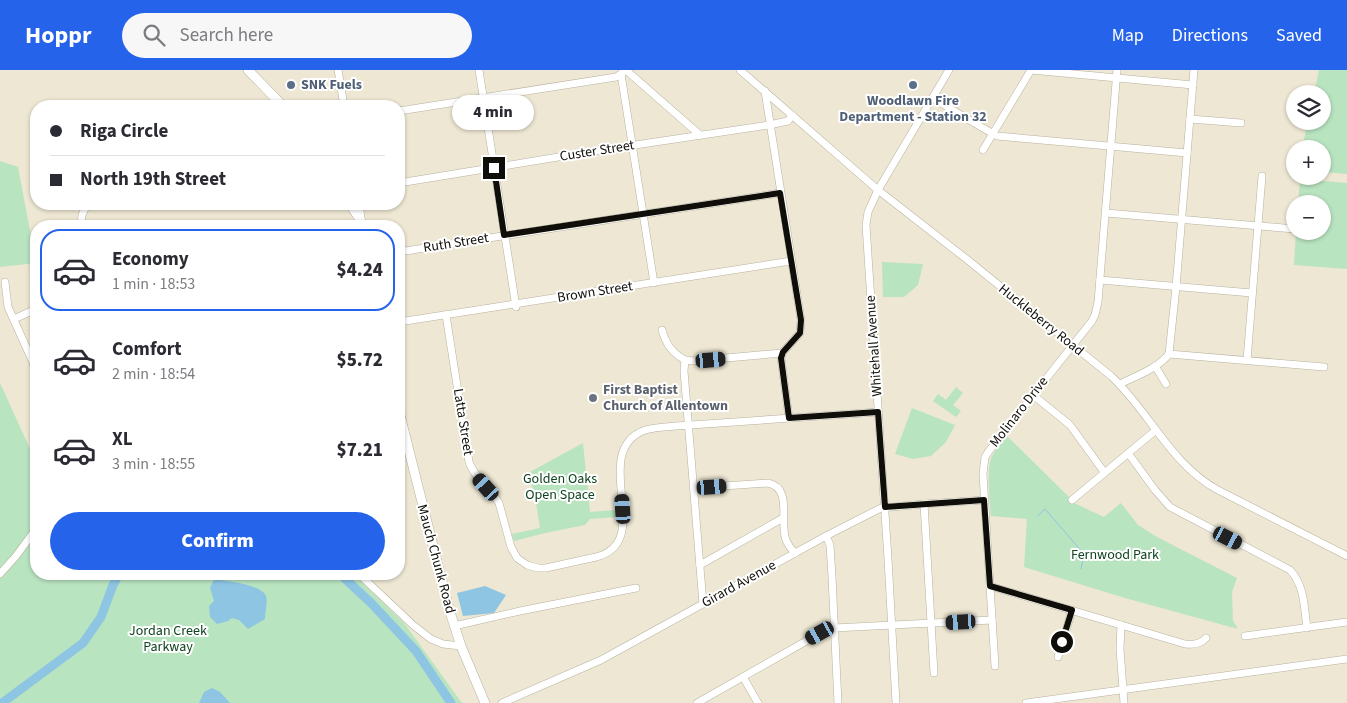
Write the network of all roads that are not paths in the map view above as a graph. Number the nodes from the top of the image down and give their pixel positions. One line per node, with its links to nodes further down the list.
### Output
1 (248, 70): 15 (main road)
2 (338, 70): 16 (street)
3 (479, 70): 13 (street)
4 (740, 70): 12 (street, Huckleberry Road)
5 (949, 70): 14 (street, Whitehall Avenue)
6 (1031, 70): 10 (street); 22 (street)
7 (1117, 70): 10 (street, Molinaro Drive)
8 (1194, 70): 11 (street)
9 (624, 71): 13 (street); 23 (street); 24 (street)
10 (1116, 78): 11 (street); 25 (street, Molinaro Drive)
11 (1193, 85): 19 (street)
12 (765, 91): 18 (street, Huckleberry Road); 21 (street)
13 (483, 98): 17 (street); 28 (street)
14 (933, 98): 22 (street); 31 (street, Whitehall Avenue)
15 (277, 100)
16 (343, 100)
17 (405, 110)
18 (792, 116): 21 (street, Custer Street); 31 (street, Huckleberry Road)
19 (1190, 119): 20 (street); 27 (street)
20 (1241, 123)
21 (769, 125): 23 (street, Custer Street); 32 (street)
22 (992, 134): 25 (street); 26 (street)
23 (700, 135): 24 (street, Custer Street)
24 (632, 146): 28 (street, Custer Street); 33 (street)
25 (1111, 146): 27 (street); 34 (street, Molinaro Drive)
26 (982, 150)
27 (1187, 153): 35 (street)
28 (494, 168): 30 (street, Custer Street); 38 (street)
29 (1262, 176): 36 (street)
30 (405, 182)
31 (878, 190): 52 (street, Huckleberry Road); 63 (street, Whitehall Avenue)
32 (780, 193): 33 (street, Ruth Street); 40 (street)
33 (643, 214): 38 (street, Ruth Street); 43 (street)
34 (1106, 214): 35 (street); 41 (street, Molinaro Drive)
35 (1182, 220): 36 (street); 44 (street)
36 (1258, 226): 37 (street); 45 (street)
37 (1286, 228)
38 (504, 235): 39 (street, Ruth Street); 46 (street)
39 (405, 251)
40 (791, 261): 43 (street, Brown Street); 53 (street)
41 (1100, 280): 44 (street); 52 (street, Molinaro Drive)
42 (5, 282): 49 (street)
43 (654, 283): 46 (street, Brown Street)
44 (1176, 287): 45 (street); 54 (street)
45 (1252, 293): 57 (street)
46 (515, 306): 48 (street, Brown Street)
47 (30, 312): 49 (street)
48 (446, 315): 50 (street, Brown Street); 65 (street, Latta Street)
49 (14, 319): 55 (street)
50 (405, 321)
51 (662, 330): 56 (street)
52 (1073, 345): 60 (street, Huckleberry Road); 62 (street, Molinaro Drive)
53 (782, 353): 56 (street); 64 (street)
54 (1169, 354): 57 (street); 58 (street)
55 (30, 355)
56 (685, 360): 65 (street)
57 (1247, 360): 59 (street)
58 (1154, 366): 60 (street); 61 (street)
59 (1324, 367)
60 (1120, 384): 66 (street, Huckleberry Road)
61 (1166, 384)
62 (1033, 395): 69 (street); 71 (street, Molinaro Drive)
63 (878, 412): 64 (street, Latta Street); 74 (street, Whitehall Avenue)
64 (789, 418): 65 (street, Latta Street)
65 (688, 425): 70 (street)
66 (1156, 430): 68 (street); 79 (street, Huckleberry Road)
67 (405, 446): 92 (main road, Mauch Chunk Road)
68 (1128, 453): 69 (street); 94 (street)
69 (1104, 472): 72 (street)
70 (694, 488): 75 (street); 80 (street)
71 (984, 500): 73 (street, Girard Avenue); 83 (street, Molinaro Drive)
72 (1072, 500)
73 (924, 504): 74 (street, Girard Avenue); 89 (street)
74 (885, 507): 77 (street, Girard Avenue); 90 (street, Whitehall Avenue)
75 (783, 518): 78 (street); 80 (street)
76 (30, 536): 81 (street)
77 (826, 536): 78 (street, Girard Avenue); 93 (street)
78 (795, 553): 85 (street, Girard Avenue)
79 (1347, 556)
80 (700, 565): 85 (street)
81 (0, 574)
82 (365, 580): 97 (street)
83 (990, 586): 86 (street); 87 (street, Molinaro Drive)
84 (636, 588): 92 (street)
85 (703, 604): 106 (street, Girard Avenue)
86 (1072, 610): 91 (street); 98 (street)
87 (992, 620): 89 (street); 100 (street, Molinaro Drive)
88 (1347, 622): 94 (street)
89 (931, 623): 90 (street); 101 (street)
90 (891, 624): 93 (street); 110 (street, Whitehall Avenue)
91 (1121, 625): 96 (street); 103 (street)
92 (454, 626): 97 (main road, Mauch Chunk Road)
93 (834, 628): 102 (street); 109 (street)
94 (1307, 628): 95 (street)
95 (1245, 636)
96 (1206, 638)
97 (461, 646): 105 (main road, Mauch Chunk Road)
98 (1058, 657)
99 (1347, 658): 103 (street)
100 (995, 666)
101 (934, 674)
102 (743, 677): 107 (street); 108 (street)
103 (1123, 690): 104 (street); 112 (street)
104 (1047, 702): 111 (street)
105 (485, 703)
106 (502, 703)
107 (696, 703)
108 (758, 703)
109 (838, 703)
110 (896, 703)
111 (1026, 703)
112 (1124, 703)

